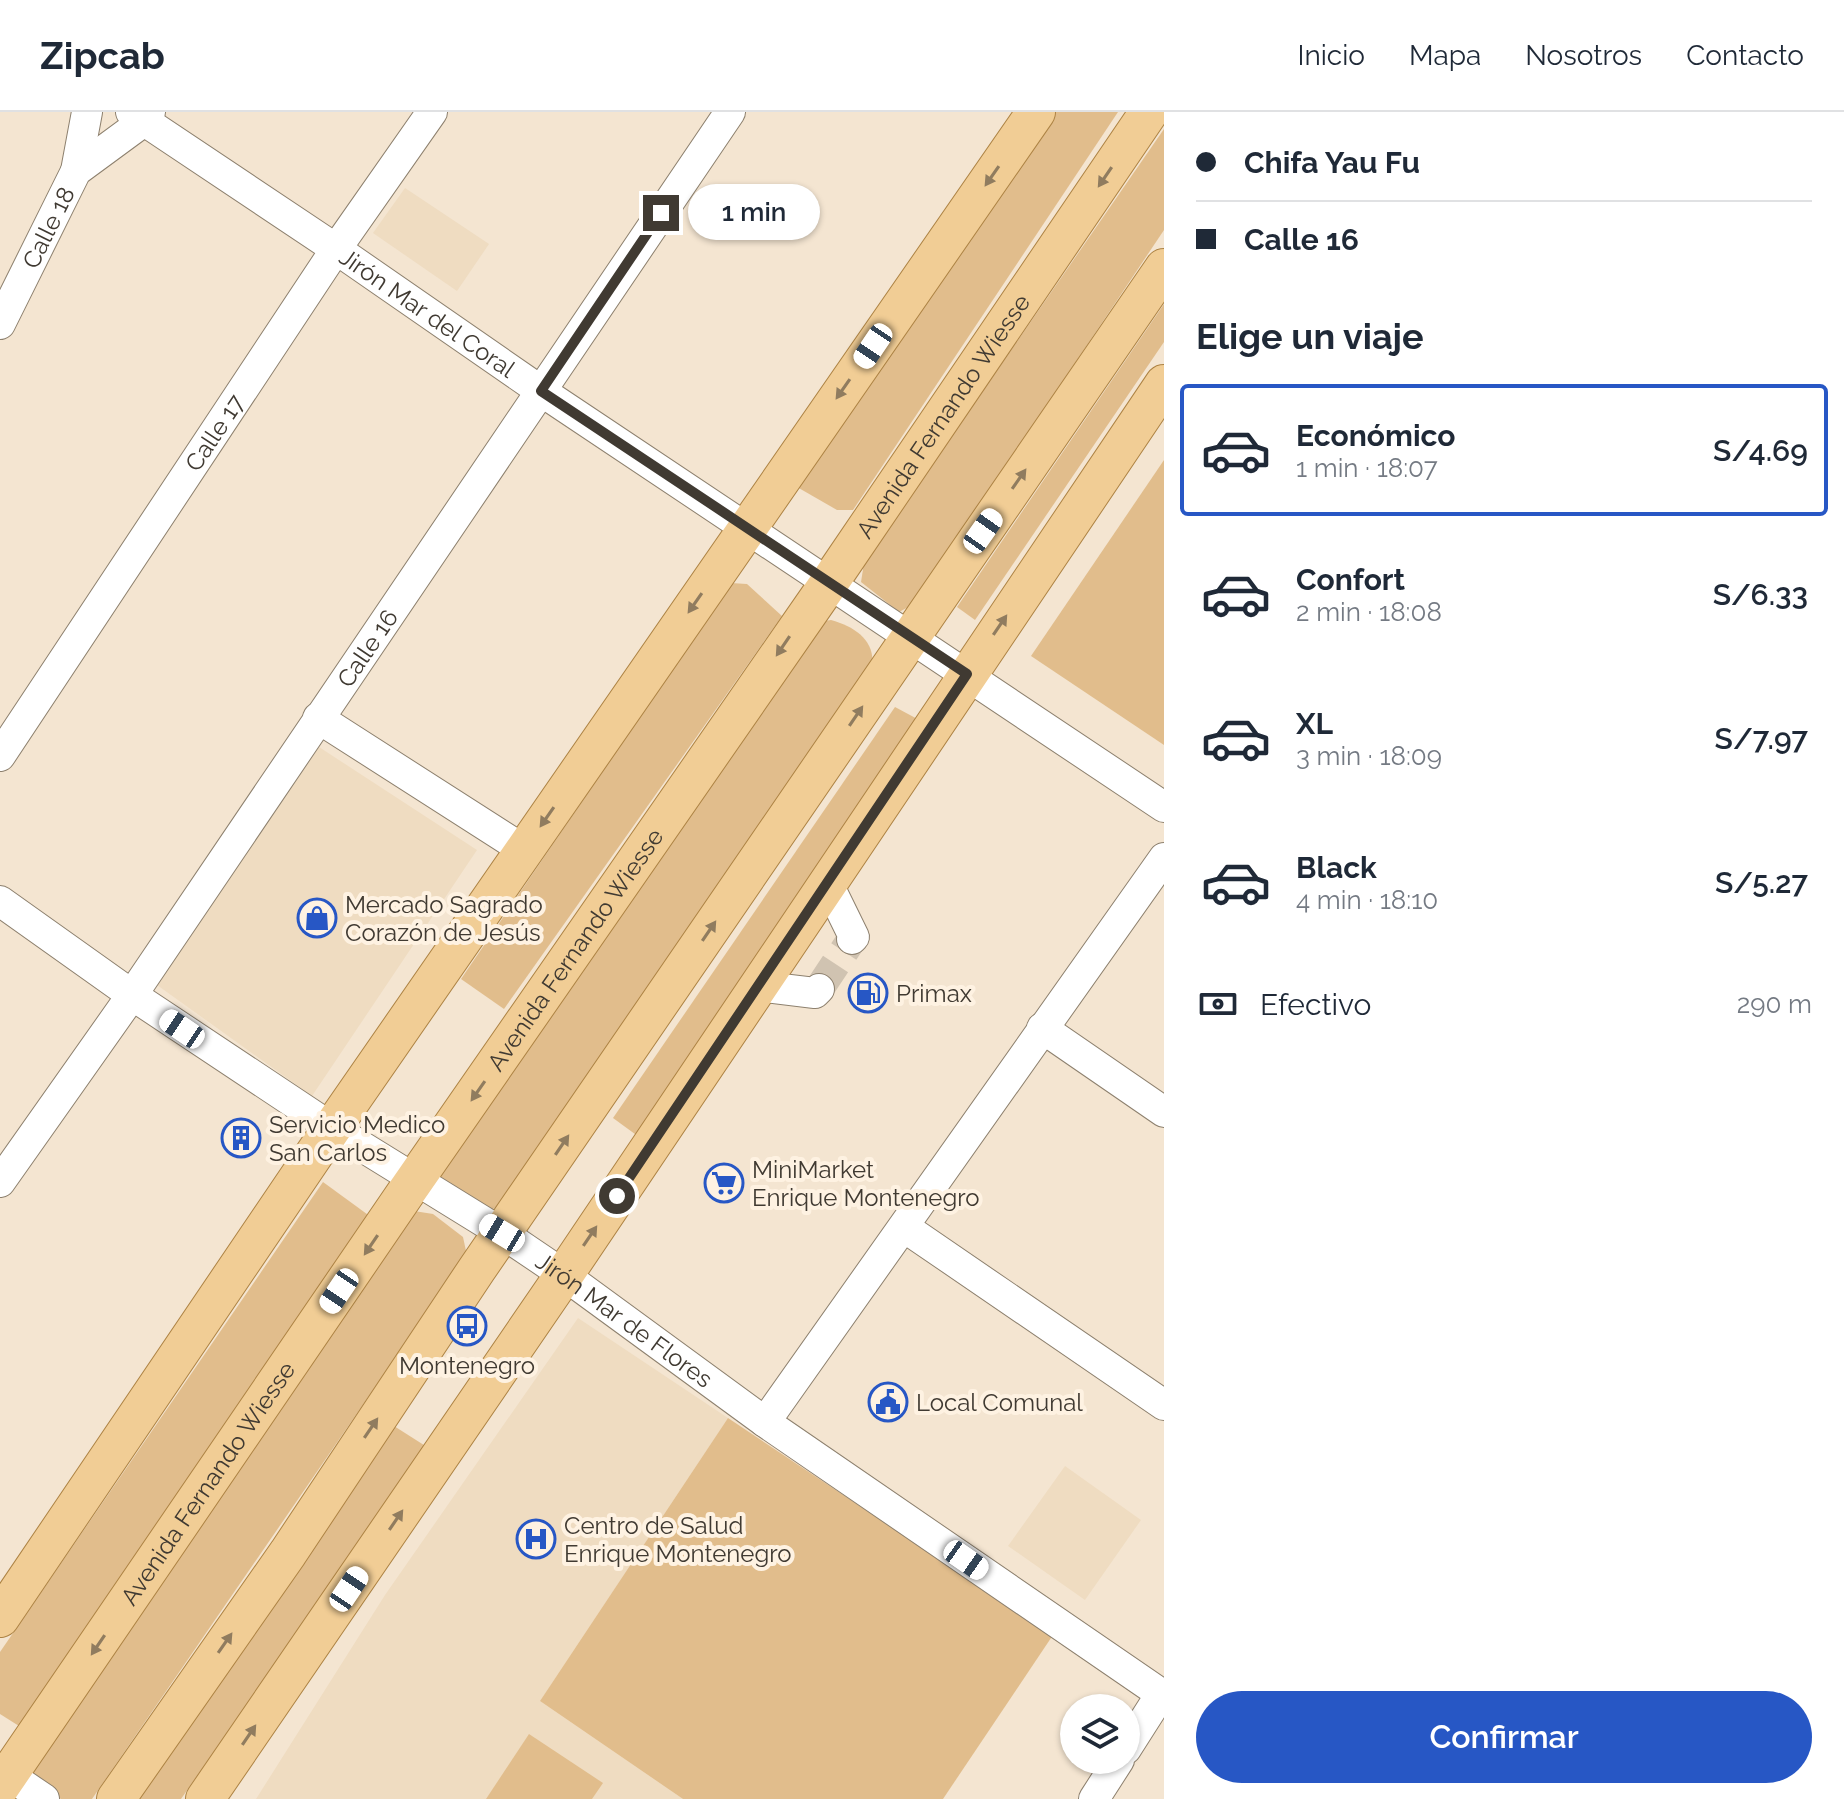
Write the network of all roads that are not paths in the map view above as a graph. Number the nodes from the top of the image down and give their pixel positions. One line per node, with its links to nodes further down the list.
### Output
1 (87, 112): 7 (street)
2 (432, 112): 8 (street, Calle 17)
3 (730, 112): 12 (street, Calle 16)
4 (1036, 112): 13 (main road, one-way to 13)
5 (1149, 112): 14 (main road, Avenida Fernando Wiesse, one-way to 14)
6 (142, 115): 7 (street, Calle 18); 8 (street, Jirón Mar del Coral)
7 (76, 171): 10 (street, Calle 18)
8 (336, 249): 12 (street, Jirón Mar del Coral); 18 (street, Calle 17)
9 (1164, 268): 15 (main road, one-way to 9)
10 (0, 324)
11 (1164, 384): 16 (main road, one-way to 11)
12 (541, 391): 13 (street, Jirón Mar del Coral); 17 (street, Calle 16)
13 (746, 529): 14 (street, Jirón Mar del Coral); 20 (main road, one-way to 20)
14 (829, 583): 15 (street, Jirón Mar del Coral); 31 (main road, Avenida Fernando Wiesse, one-way to 31)
15 (910, 637): 16 (street, Jirón Mar del Coral); 34 (main road, one-way to 15)
16 (967, 674): 19 (street, Jirón Mar del Coral); 22 (main road)
17 (318, 718): 20 (street); 27 (street, Calle 16)
18 (0, 756)
19 (1164, 807)
20 (524, 850): 30 (main road)
21 (1164, 858): 28 (street)
22 (827, 882): 24 (street); 25 (main road)
23 (0, 901): 27 (street, Jirón Mar de Flores)
24 (852, 939)
25 (757, 986): 26 (street); 35 (main road, one-way to 25)
26 (819, 989)
27 (132, 995): 30 (street, Jirón Mar de Flores); 32 (street, Calle 16)
28 (1042, 1028): 29 (street); 33 (street)
29 (1164, 1112)
30 (332, 1128): 31 (street, Jirón Mar de Flores); 38 (main road)
31 (415, 1181): 34 (street, Jirón Mar de Flores); 42 (main road, Avenida Fernando Wiesse, one-way to 42)
32 (0, 1182)
33 (904, 1227): 36 (street); 37 (street)
34 (502, 1233): 35 (street, Jirón Mar de Flores); 44 (main road, one-way to 34)
35 (564, 1275): 37 (street, Jirón Mar de Flores); 45 (main road, one-way to 35)
36 (1164, 1405)
37 (765, 1422): 39 (street, Jirón Mar de Flores)
38 (0, 1618)
39 (1163, 1695): 40 (street)
40 (1140, 1729)
41 (1110, 1774): 46 (street)
42 (3, 1777): 43 (street)
43 (44, 1799)
44 (116, 1799)
45 (205, 1799)
46 (1094, 1799)

